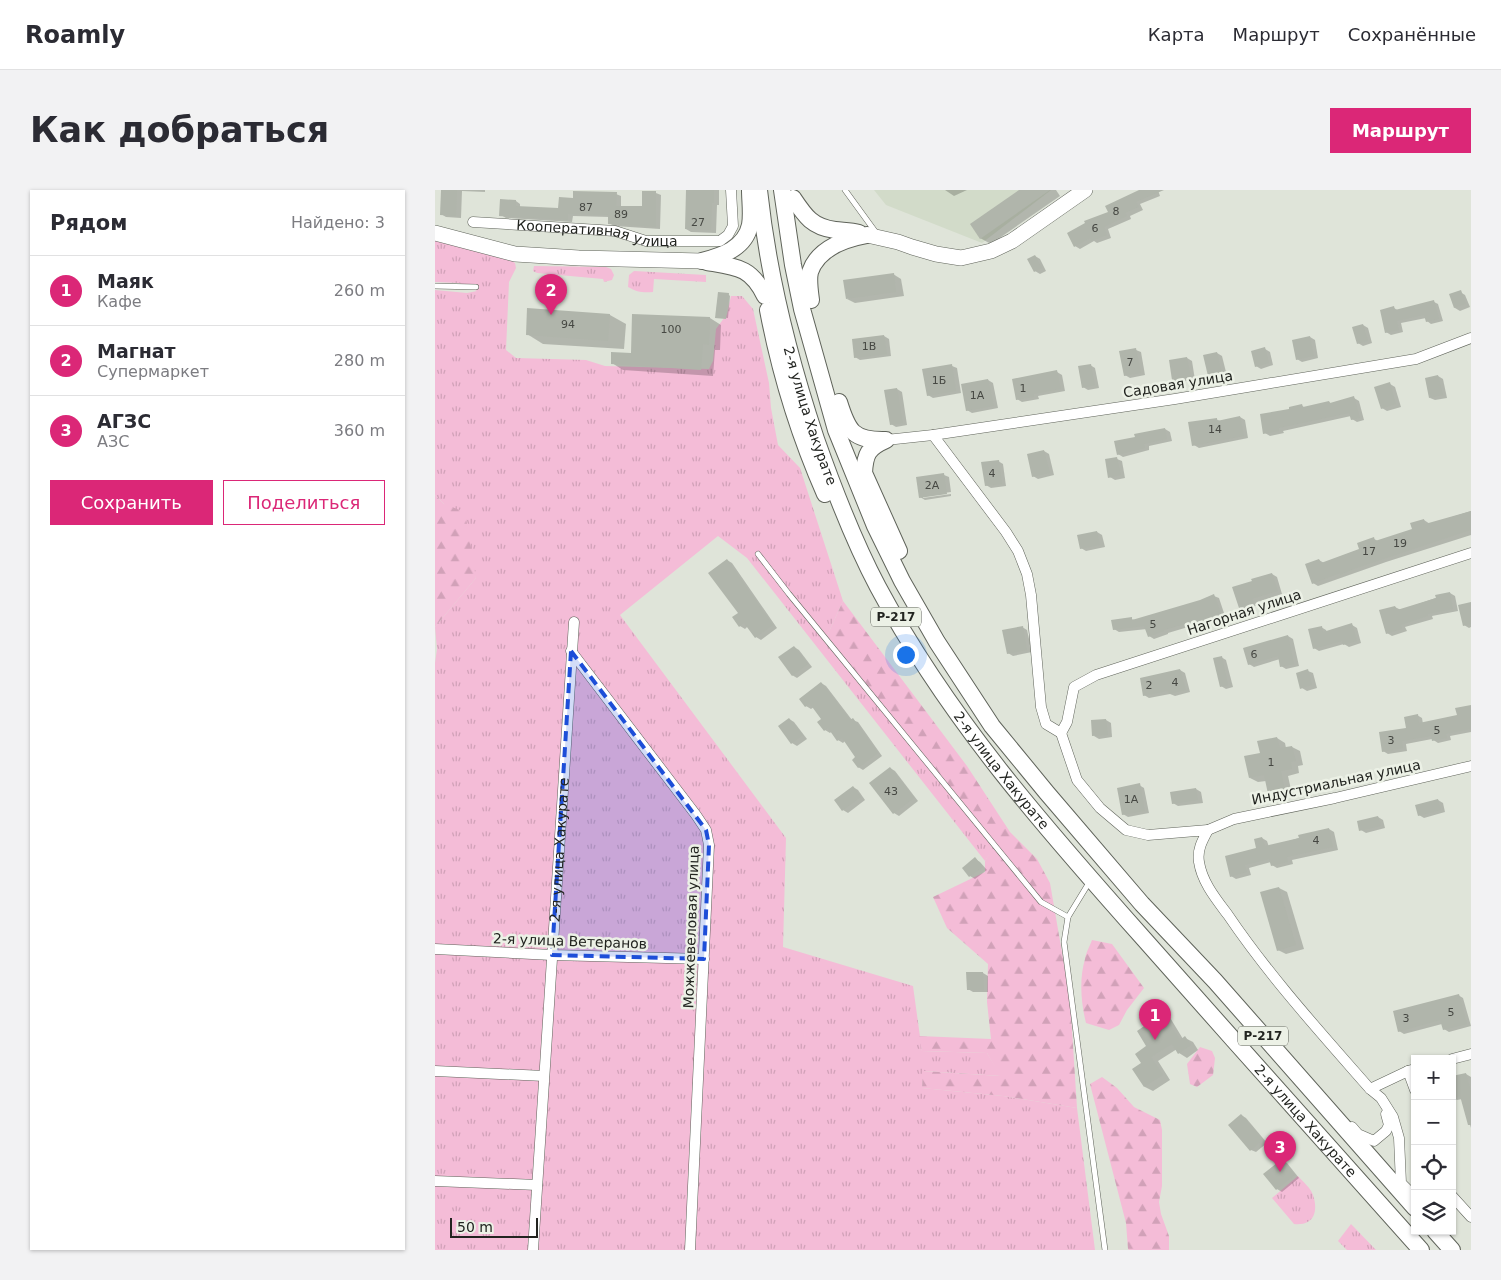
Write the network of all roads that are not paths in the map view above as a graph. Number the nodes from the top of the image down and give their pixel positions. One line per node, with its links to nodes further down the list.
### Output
1 (731, 190): 6 (street, Кооперативная улица)
2 (845, 190): 8 (lane)
3 (1085, 190): 8 (main road)
4 (789, 193): 8 (main road); 13 (main road, 2-я улица Хакурате / Р-217)
5 (753, 194): 9 (main road); 12 (main road); 14 (main road, 2-я улица Хакурате / Р-217)
6 (473, 222)
7 (435, 233): 9 (main road, Кооперативная улица)
8 (873, 236): 13 (main road)
9 (702, 261): 12 (main road)
10 (435, 286): 11 (lane)
11 (476, 287)
12 (765, 296): 14 (main road)
13 (808, 305): 16 (main road); 25 (main road, 2-я улица Хакурате / Р-217)
14 (774, 314): 28 (main road, 2-я улица Хакурате / Р-217)
15 (1471, 338): 17 (street, Садовая улица)
16 (845, 421): 18 (main road); 19 (main road)
17 (933, 435): 18 (street, Садовая улица); 24 (street)
18 (886, 440): 19 (main road)
19 (865, 473): 25 (main road)
20 (1471, 553): 24 (street, Нагорная улица)
21 (758, 554): 29 (lane)
22 (574, 622): 23 (street, 2-я улица Хакурате)
23 (571, 651): 31 (street, 2-я улица Хакурате); 32 (street, Можжевеловая улица)
24 (1061, 733): 27 (street, Индустриальная улица)
25 (1019, 759): 33 (main road, 2-я улица Хакурате / Р-217)
26 (1471, 766): 27 (street, Индустриальная улица)
27 (1208, 830): 39 (street)
28 (1090, 880): 29 (lane); 52 (main road, 2-я улица Хакурате / Р-217)
29 (1068, 917): 51 (lane)
30 (435, 949): 31 (street, 2-я улица Ветеранов)
31 (552, 954): 32 (street, 2-я улица Ветеранов); 38 (street, 2-я улица Хакурате)
32 (703, 959): 50 (street, Можжевеловая улица)
33 (1261, 1033): 40 (street); 45 (main road, 2-я улица Хакурате / Р-217)
34 (1471, 1054): 35 (street)
35 (1456, 1058)
36 (435, 1070): 38 (street)
37 (1411, 1070): 39 (street)
38 (545, 1076): 42 (street, 2-я улица Хакурате)
39 (1370, 1089): 40 (street)
40 (1381, 1098): 43 (street)
41 (435, 1181): 42 (street)
42 (537, 1185): 49 (street, 2-я улица Хакурате)
43 (1411, 1194)
44 (1456, 1200): 46 (street)
45 (1411, 1203)
46 (1471, 1217)
47 (1439, 1235): 53 (main road)
48 (1446, 1235): 54 (street)
49 (533, 1250)
50 (690, 1250)
51 (1105, 1250)
52 (1421, 1250)
53 (1452, 1250)
54 (1459, 1250)

